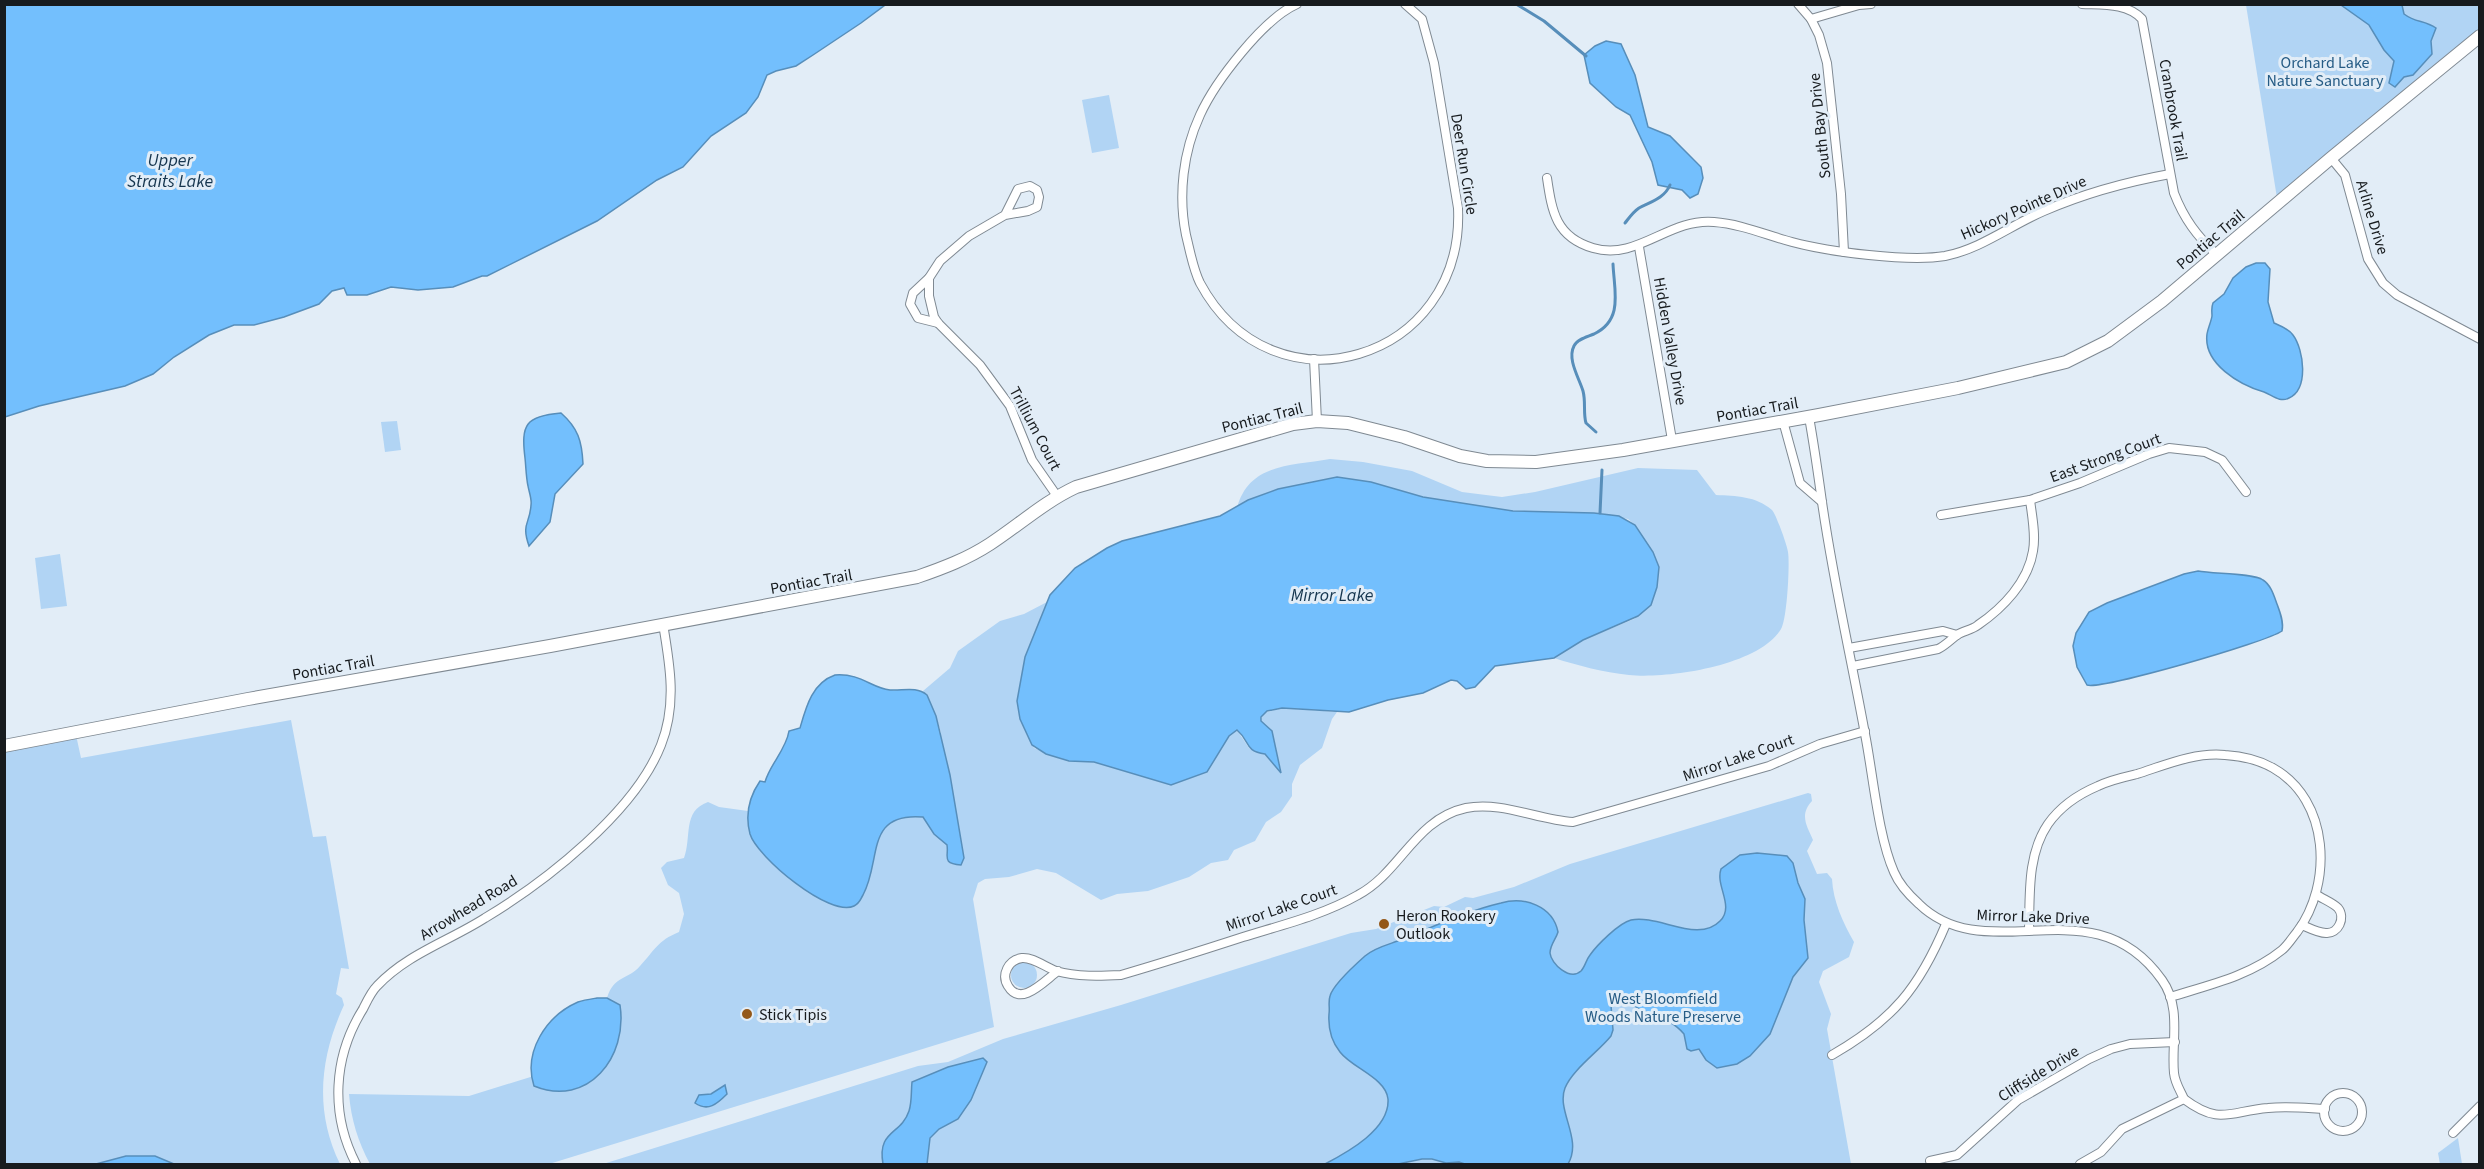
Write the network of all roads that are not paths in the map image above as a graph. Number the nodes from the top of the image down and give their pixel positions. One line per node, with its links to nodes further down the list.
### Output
1 (1297, 4): 18 (street, Deer Run Circle)
2 (1405, 4): 18 (street, Deer Run Circle)
3 (1798, 4): 6 (street, South Bay Drive)
4 (1871, 4): 6 (street)
5 (2082, 4): 9 (street, Cranbrook Trail)
6 (1811, 19): 13 (street, South Bay Drive)
7 (2480, 36): 8 (main road, Pontiac Trail)
8 (2331, 158): 14 (main road, Pontiac Trail); 17 (street, Arline Drive)
9 (2170, 174): 13 (street, Hickory Pointe Drive); 14 (street, Cranbrook Trail)
10 (1547, 178): 12 (street, Hickory Pointe Drive)
11 (1005, 215): 15 (street, Trillium Court)
12 (1639, 247): 13 (street, Hickory Pointe Drive); 22 (street, Hidden Valley Drive)
13 (1844, 252)
14 (2217, 255): 19 (main road, Pontiac Trail)
15 (929, 278): 16 (street, Trillium Court); 16 (street, Trillium Court)
16 (938, 323): 24 (street, Trillium Court)
17 (2480, 339)
18 (1314, 359): 20 (street)
19 (1809, 417): 21 (main road, Pontiac Trail); 26 (street, Mirror Lake Drive)
20 (1317, 421): 22 (main road, Pontiac Trail); 24 (main road, Pontiac Trail)
21 (1783, 422): 22 (main road, Pontiac Trail); 26 (street)
22 (1672, 440)
23 (2246, 492): 25 (street, East Strong Court)
24 (1057, 496): 28 (main road, Pontiac Trail)
25 (2030, 500): 27 (street, East Strong Court); 29 (street)
26 (1822, 502): 31 (street, Mirror Lake Drive)
27 (1941, 515)
28 (663, 624): 35 (main road, Pontiac Trail); 49 (street, Arrowhead Road)
29 (1957, 635): 30 (street); 32 (street)
30 (1913, 637): 31 (street); 32 (street)
31 (1849, 648): 33 (street, Mirror Lake Drive)
32 (1917, 654): 33 (street)
33 (1853, 666): 34 (street, Mirror Lake Drive)
34 (1865, 731): 37 (street, Mirror Lake Drive); 40 (street, Mirror Lake Court)
35 (4, 746)
36 (2316, 895): 38 (street); 38 (street); 39 (street)
37 (1946, 924): 39 (street, Mirror Lake Drive); 43 (street)
38 (2302, 925): 41 (street)
39 (2029, 930): 41 (street, Mirror Lake Drive)
40 (1058, 971): 40 (street, Mirror Lake Court)
41 (2170, 997): 42 (street, Mirror Lake Drive)
42 (2175, 1042): 44 (street, Mirror Lake Drive); 48 (street, Cliffside Drive)
43 (1832, 1055)
44 (2184, 1099): 46 (street); 50 (street)
45 (2480, 1106): 47 (street)
46 (2325, 1109): 46 (street)
47 (2453, 1133)
48 (1930, 1161)
49 (356, 1164)
50 (2080, 1164)

